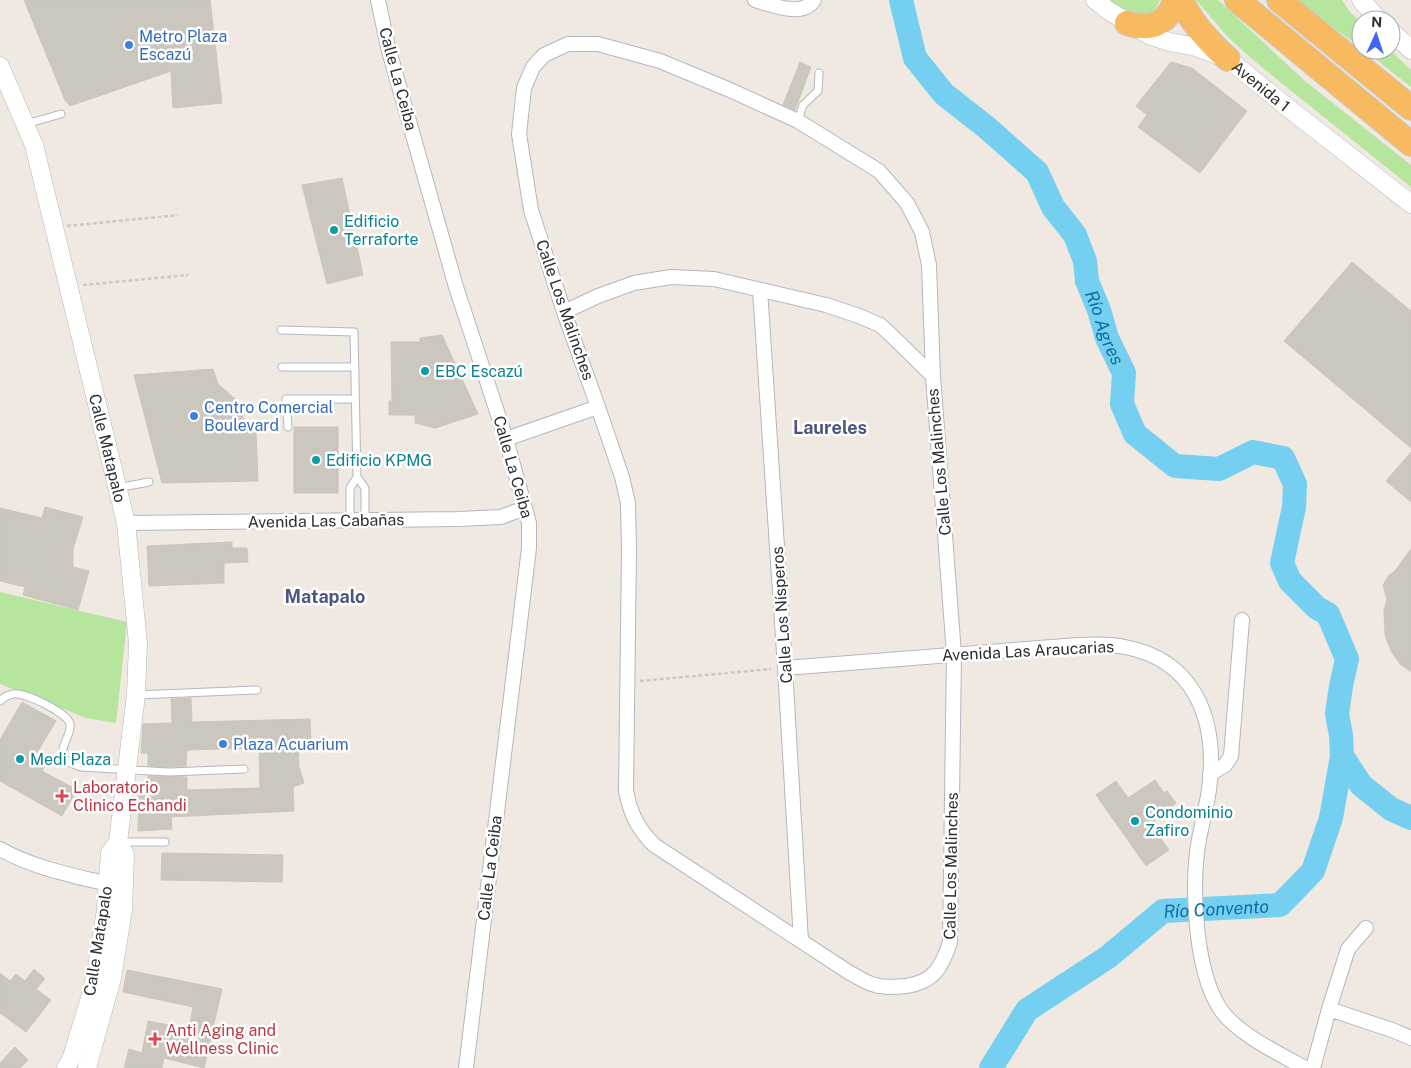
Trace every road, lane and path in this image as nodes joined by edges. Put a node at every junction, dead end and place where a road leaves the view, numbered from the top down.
1 (378, 0) edge
2 (755, 0) edge
3 (814, 0) edge
4 (1095, 0) edge
5 (1175, 0) edge
6 (1181, 0) edge
7 (1237, 0) edge
8 (1279, 0) edge
9 (1361, 0) edge
10 (1370, 10) edge
11 (1127, 23) junction
12 (1401, 40) edge
13 (1411, 50) edge
14 (1228, 59) junction
15 (0, 66) edge
16 (819, 73) dead end
17 (1411, 108) edge
18 (61, 114) dead end
19 (798, 121) junction
20 (26, 124) junction
21 (1411, 144) edge
22 (1411, 204) edge
23 (178, 215) dead end
24 (55, 227) junction
25 (188, 275) dead end
26 (69, 286) junction
27 (760, 290) junction
28 (564, 312) junction
29 (281, 330) dead end
30 (282, 367) dead end
31 (353, 367) junction
32 (932, 376) junction
33 (354, 400) junction
34 (598, 407) junction
35 (288, 427) dead end
36 (506, 439) junction
37 (357, 477) junction
38 (149, 482) dead end
39 (116, 488) junction
40 (526, 508) junction
41 (350, 520) junction
42 (364, 520) junction
43 (126, 523) junction
44 (1242, 620) dead end
45 (954, 654) junction
46 (785, 668) junction
47 (628, 682) junction
48 (257, 690) dead end
49 (136, 695) junction
50 (0, 701) edge
51 (244, 769) dead end
52 (127, 770) junction
53 (1210, 774) junction
54 (118, 842) junction
55 (165, 842) dead end
56 (0, 849) edge
57 (108, 884) junction
58 (1366, 928) dead end
59 (801, 941) junction
60 (1329, 1009) junction
61 (1411, 1038) edge
62 (66, 1068) edge
63 (87, 1068) edge
64 (466, 1068) edge
65 (1304, 1068) edge
66 (1313, 1068) edge

1 - 36 street, Calle La Ceiba
2 - 3 street
4 - 11 street, Avenida 1
5 - 11 highway
6 - 14 highway
7 - 21 highway
8 - 17 highway
9 - 10 street
11 - 14 street, Avenida 1
12 - 13 street
14 - 22 street, Avenida 1
15 - 20 street, Calle Matapalo
16 - 19 lane
18 - 20 lane
19 - 28 street, Calle Los Malinches
19 - 32 street, Calle Los Malinches
20 - 24 street, Calle Matapalo
23 - 24 path
24 - 26 street, Calle Matapalo
25 - 26 path
26 - 39 street, Calle Matapalo
27 - 28 street
27 - 32 street
27 - 46 street, Calle Los Nísperos
28 - 34 street, Calle Los Malinches
29 - 31 lane
30 - 31 lane
31 - 33 lane
32 - 45 street, Calle Los Malinches
33 - 35 lane
33 - 37 lane
34 - 36 street
34 - 47 street, Calle Los Malinches
36 - 40 street, Calle La Ceiba
37 - 41 lane
37 - 42 lane
38 - 39 lane
39 - 43 street, Calle Matapalo
40 - 42 street, Avenida Las Cabañas
40 - 64 street, Calle La Ceiba
41 - 42 street, Avenida Las Cabañas
41 - 43 street, Avenida Las Cabañas
43 - 49 street, Calle Matapalo
44 - 53 street
45 - 46 street, Avenida Las Araucarias
45 - 53 street, Avenida Las Araucarias
45 - 59 street, Calle Los Malinches
46 - 47 path
46 - 59 street, Calle Los Nísperos
47 - 59 street, Calle Los Malinches
48 - 49 lane
49 - 52 street, Calle Matapalo
50 - 52 lane
51 - 52 lane
52 - 54 street, Calle Matapalo
53 - 65 street, Avenida Las Araucarias
54 - 55 lane
54 - 57 street, Calle Matapalo
54 - 63 street, Calle Matapalo
56 - 57 street
57 - 62 street, Calle Matapalo
58 - 60 street
60 - 61 street
60 - 66 street

